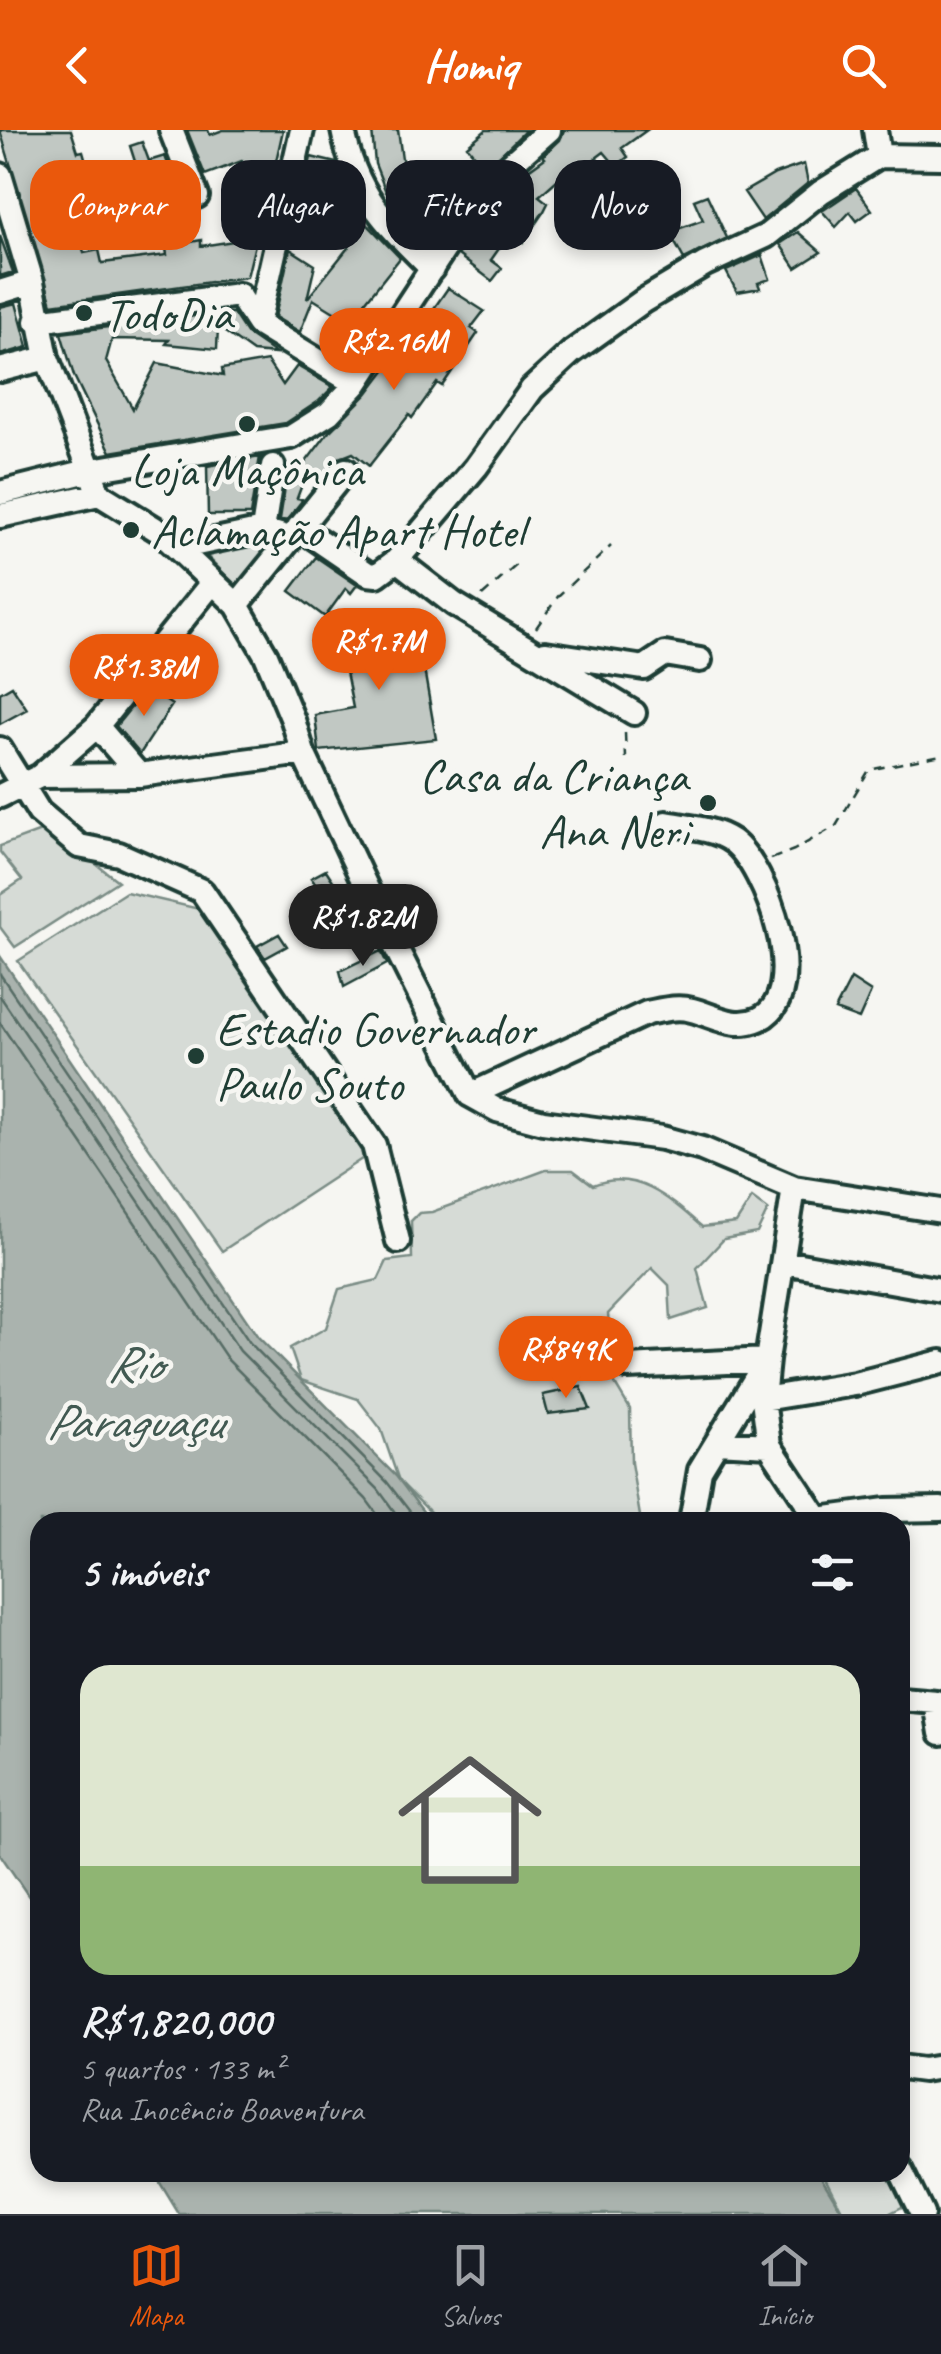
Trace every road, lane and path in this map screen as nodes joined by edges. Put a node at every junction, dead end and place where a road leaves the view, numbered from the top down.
1 (171, 130) edge
2 (302, 130) edge
3 (343, 130) edge
4 (550, 130) edge
5 (875, 130) edge
6 (879, 156) junction
7 (941, 157) edge
8 (182, 160) edge
9 (0, 174) edge
10 (432, 269) junction
11 (32, 282) junction
12 (265, 290) junction
13 (0, 292) edge
14 (239, 295) junction
15 (37, 322) junction
16 (258, 324) junction
17 (47, 358) junction
18 (0, 370) edge
19 (356, 384) junction
20 (273, 466) dead end
21 (92, 470) junction
22 (346, 470) dead end
23 (0, 493) edge
24 (99, 494) junction
25 (0, 516) edge
26 (263, 530) junction
27 (294, 532) junction
28 (611, 546) dead end
29 (178, 548) junction
30 (397, 560) junction
31 (521, 561) dead end
32 (212, 583) junction
33 (238, 605) junction
34 (468, 612) junction
35 (527, 648) junction
36 (700, 660) dead end
37 (634, 713) joint
38 (97, 726) junction
39 (0, 749) edge
40 (304, 753) junction
41 (941, 755) edge
42 (626, 758) dead end
43 (139, 775) junction
44 (31, 780) junction
45 (0, 796) edge
46 (666, 823) dead end
47 (751, 866) junction
48 (470, 1094) junction
49 (794, 1188) junction
50 (941, 1211) edge
51 (398, 1240) dead end
52 (783, 1262) junction
53 (941, 1290) edge
54 (767, 1360) junction
55 (941, 1362) edge
56 (628, 1367) dead end
57 (763, 1400) junction
58 (717, 1442) junction
59 (768, 1445) junction
60 (941, 1509) edge
61 (693, 1512) edge
62 (813, 1512) edge
63 (874, 1512) edge
64 (910, 1700) edge
65 (941, 1733) edge
66 (941, 2067) edge
67 (910, 2068) edge
68 (906, 2182) edge
69 (922, 2214) edge

1 - 8 street
2 - 12 street
3 - 10 street
4 - 10 street
5 - 6 street
6 - 7 street
6 - 30 street
9 - 11 street
10 - 19 street
11 - 13 street
11 - 15 street
12 - 14 street
12 - 16 street
14 - 15 street
14 - 16 street
15 - 17 street
16 - 19 street
17 - 18 street
17 - 21 street
19 - 21 street
20 - 26 street
21 - 23 street
21 - 24 street
22 - 27 street
24 - 25 street
24 - 29 street
26 - 27 street
26 - 29 street
27 - 30 street
27 - 33 street
28 - 35 path
29 - 32 street
30 - 34 street
31 - 34 path
32 - 33 street
32 - 38 street
33 - 40 street
34 - 35 street
35 - 36 street
35 - 37 street
37 - 42 path
38 - 43 street
38 - 44 street
39 - 44 street
40 - 43 street
40 - 48 street
41 - 47 path
43 - 44 street
44 - 45 street
44 - 51 street
46 - 47 street
47 - 48 street
48 - 49 street
49 - 50 street
49 - 52 street
52 - 53 street
52 - 54 street
54 - 56 street
54 - 57 street
54 - 58 street
55 - 57 street
57 - 59 street
58 - 59 street
58 - 61 street
59 - 62 street
60 - 63 street
64 - 65 street
66 - 67 street
68 - 69 street

